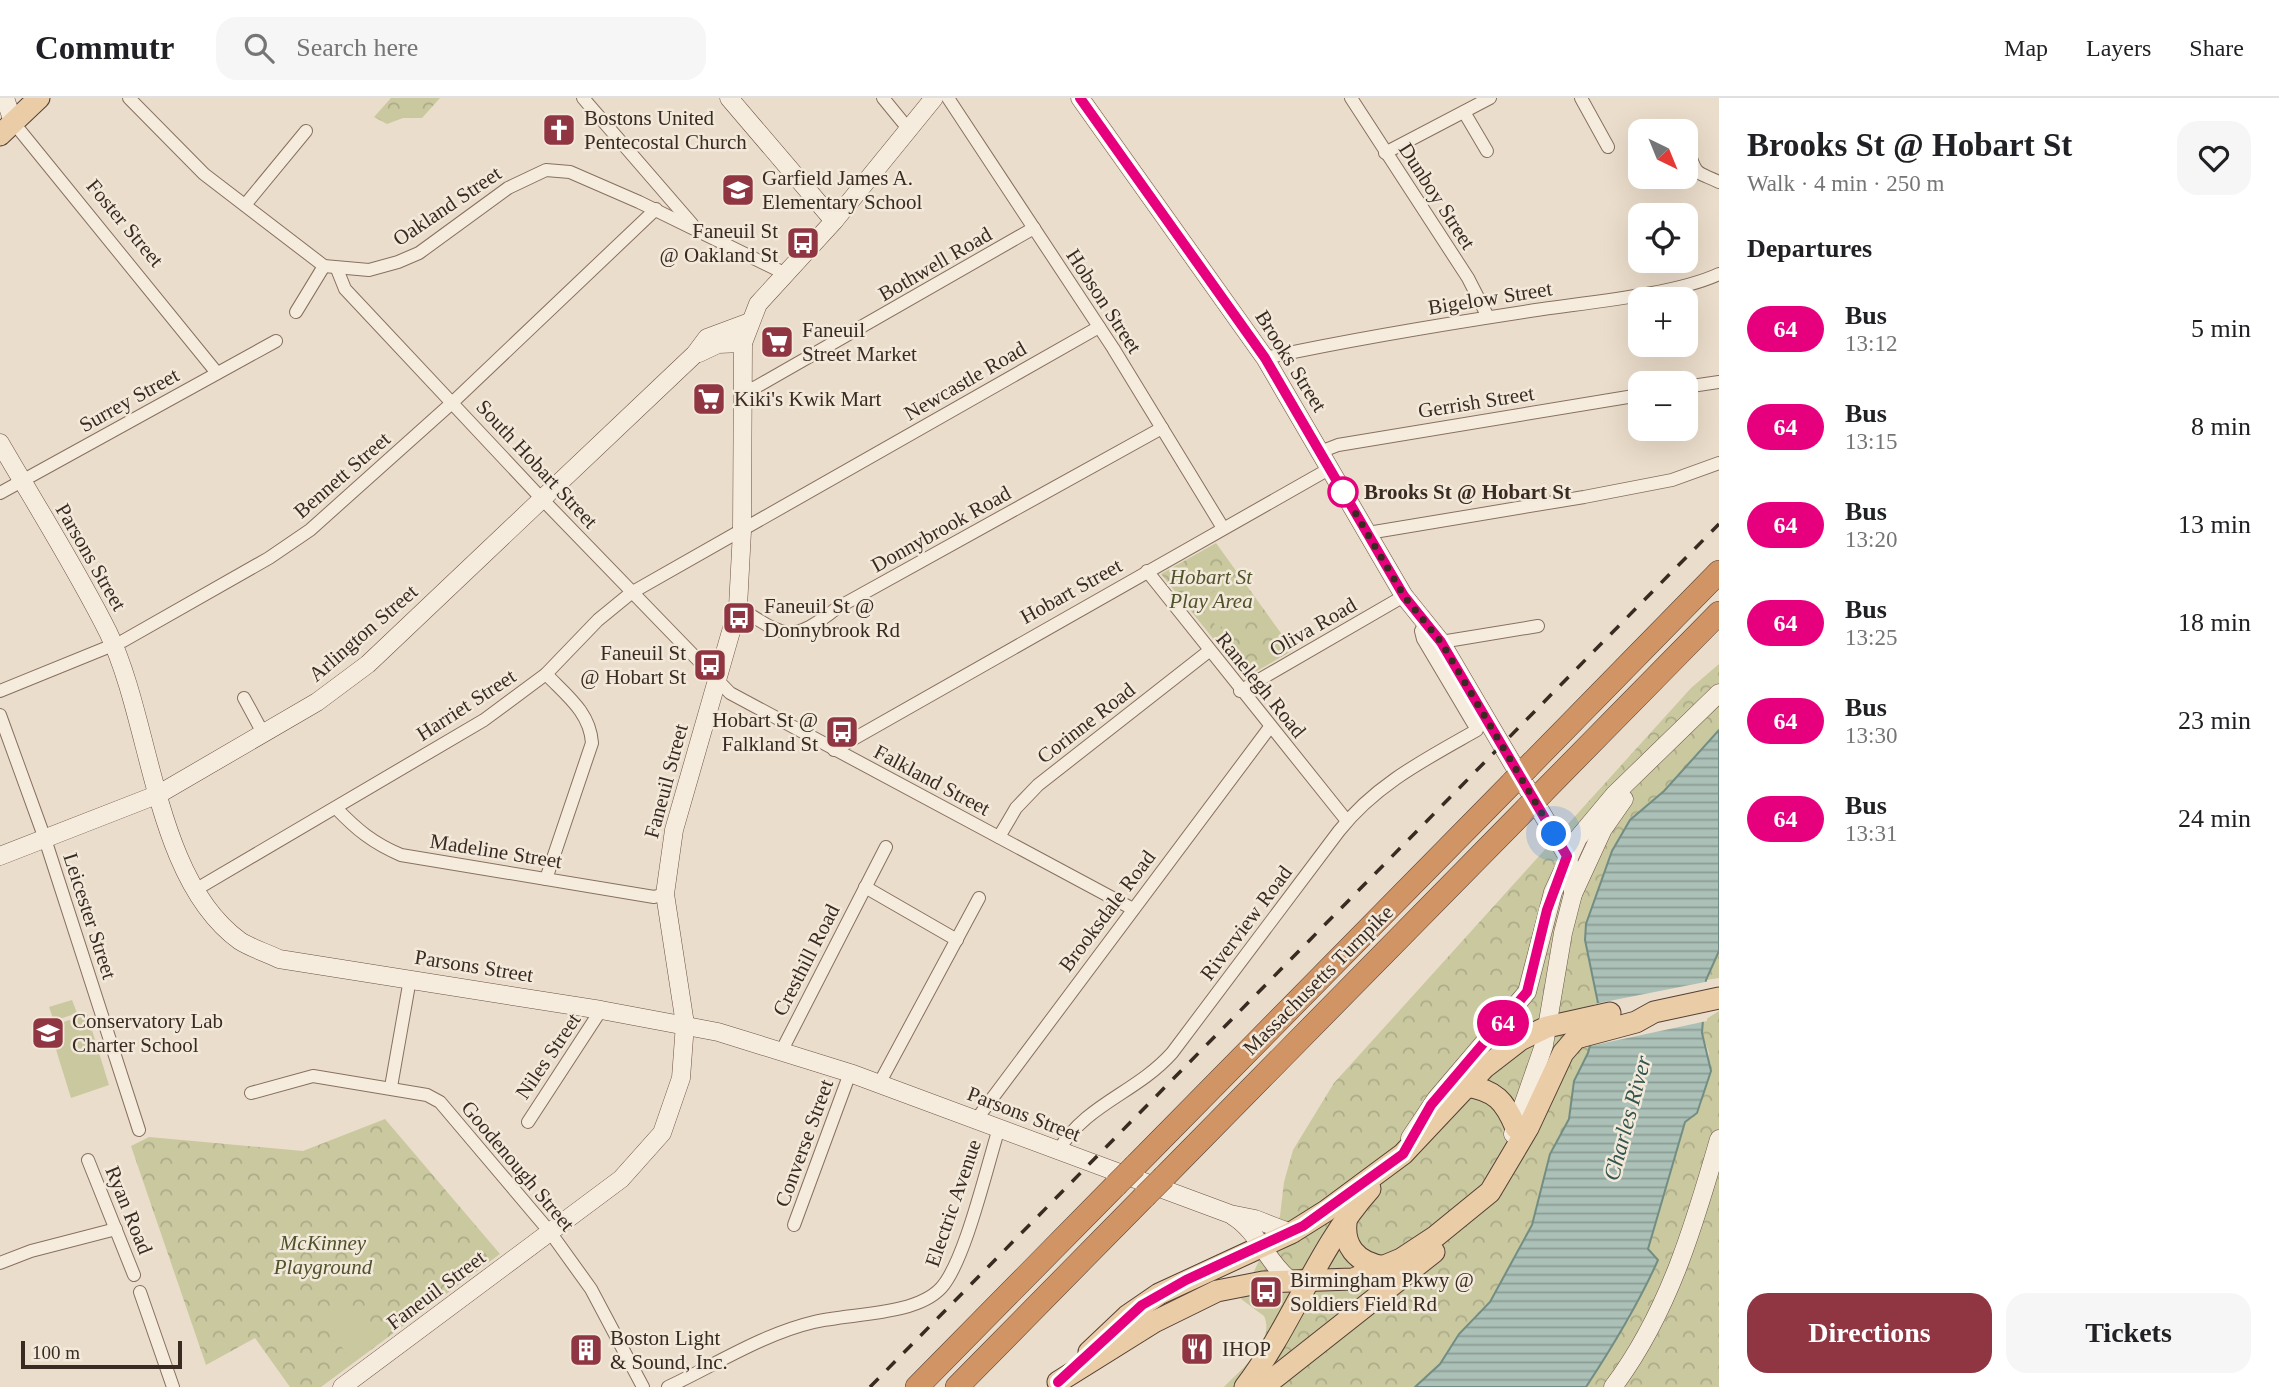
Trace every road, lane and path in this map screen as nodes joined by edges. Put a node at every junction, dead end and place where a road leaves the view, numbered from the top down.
1 (5, 98) edge
2 (39, 98) edge
3 (129, 98) edge
4 (583, 98) edge
5 (729, 98) edge
6 (883, 98) edge
7 (934, 98) edge
8 (948, 98) edge
9 (1080, 98) edge
10 (1351, 98) edge
11 (1490, 98) edge
12 (1581, 98) edge
13 (1464, 112) junction
14 (6, 128) edge
15 (306, 131) dead end
16 (910, 131) junction
17 (1608, 147) dead end
18 (1488, 151) dead end
19 (1385, 153) junction
20 (1698, 174) edge
21 (1719, 182) edge
22 (245, 205) junction
23 (656, 209) junction
24 (834, 221) junction
25 (1034, 228) junction
26 (697, 229) junction
27 (330, 267) junction
28 (784, 273) junction
29 (1719, 274) edge
30 (296, 312) dead end
31 (1488, 317) junction
32 (751, 321) junction
33 (1099, 327) junction
34 (276, 341) dead end
35 (743, 343) junction
36 (695, 354) junction
37 (1265, 358) junction
38 (217, 373) junction
39 (1719, 382) edge
40 (1698, 385) edge
41 (743, 390) junction
42 (1628, 397) edge
43 (453, 402) junction
44 (1162, 428) junction
45 (0, 443) edge
46 (1320, 452) junction
47 (1719, 463) edge
48 (1329, 469) junction
49 (23, 482) junction
50 (0, 493) edge
51 (542, 499) junction
52 (1223, 528) junction
53 (742, 531) junction
54 (1368, 533) junction
55 (1147, 571) junction
56 (1719, 572) edge
57 (631, 593) junction
58 (1404, 596) junction
59 (738, 607) junction
60 (1719, 612) edge
61 (1425, 622) junction
62 (1538, 626) dead end
63 (1441, 642) junction
64 (112, 645) junction
65 (1209, 651) junction
66 (546, 674) junction
67 (717, 681) junction
68 (0, 691) edge
69 (1240, 691) junction
70 (1719, 693) edge
71 (244, 698) dead end
72 (0, 715) edge
73 (1270, 727) junction
74 (1477, 730) joint
75 (263, 733) junction
76 (1663, 749) junction
77 (834, 750) junction
78 (159, 794) junction
79 (336, 808) junction
80 (1347, 821) junction
81 (999, 837) junction
82 (45, 839) junction
83 (886, 847) dead end
84 (0, 856) edge
85 (1567, 856) junction
86 (546, 879) junction
87 (865, 887) junction
88 (195, 890) junction
89 (665, 894) junction
90 (1573, 894) junction
91 (979, 898) dead end
92 (1133, 909) junction
93 (957, 940) junction
94 (410, 979) junction
95 (1719, 998) edge
96 (601, 1010) junction
97 (685, 1024) junction
98 (1586, 1026) junction
99 (1547, 1027) junction
100 (782, 1051) junction
101 (850, 1073) junction
102 (879, 1084) junction
103 (1466, 1086) junction
104 (391, 1087) junction
105 (251, 1093) dead end
106 (976, 1120) junction
107 (528, 1122) dead end
108 (999, 1128) junction
109 (1516, 1128) junction
110 (139, 1130) dead end
111 (1719, 1139) edge
112 (1058, 1151) junction
113 (1403, 1154) junction
114 (88, 1160) dead end
115 (1486, 1197) junction
116 (1230, 1214) junction
117 (1347, 1216) junction
118 (794, 1225) dead end
119 (116, 1230) junction
120 (550, 1233) junction
121 (1291, 1233) junction
122 (1260, 1247) junction
123 (0, 1263) edge
124 (1385, 1267) junction
125 (134, 1275) dead end
126 (1300, 1281) junction
127 (140, 1292) dead end
128 (1055, 1385) edge
129 (173, 1387) edge
130 (342, 1387) edge
131 (643, 1387) edge
132 (668, 1387) edge
133 (917, 1387) edge
134 (957, 1387) edge
135 (1245, 1387) edge
136 (1263, 1387) edge
137 (1613, 1387) edge

1 - 14 street, Foster Street
2 - 14 main road
3 - 22 street
4 - 26 street
5 - 24 street
6 - 16 street
7 - 16 street, Faneuil Street
8 - 25 street, Hobson Street
9 - 37 street, Brooks Street
10 - 19 street, Dunboy Street
11 - 13 street
12 - 17 street
13 - 18 street
13 - 19 street
14 - 38 street, Foster Street
15 - 22 street
16 - 24 street, Faneuil Street
19 - 31 street, Dunboy Street
20 - 21 street
22 - 27 street
23 - 26 street, Oakland Street
23 - 27 street, Oakland Street
23 - 43 street, Bennett Street
24 - 28 street, Faneuil Street
25 - 33 street, Hobson Street
25 - 41 street, Bothwell Road
26 - 28 street, Oakland Street
27 - 30 street
27 - 43 street, South Hobart Street
28 - 32 street, Faneuil Street
29 - 31 street, Bigelow Street
31 - 37 street, Bigelow Street
32 - 35 street, Faneuil Street
32 - 36 street, Arlington Street
33 - 44 street, Hobson Street
33 - 53 street, Newcastle Road
34 - 38 street, Surrey Street
35 - 36 street, Arlington Street
35 - 41 street, Faneuil Street
36 - 51 street, Arlington Street
37 - 46 street, Brooks Street
38 - 49 street, Surrey Street
39 - 40 street
41 - 53 street, Faneuil Street
42 - 46 street, Gerrish Street
43 - 51 street, South Hobart Street
43 - 64 street, Bennett Street
44 - 52 street, Hobson Street
44 - 59 street, Donnybrook Road
45 - 49 street, Parsons Street
46 - 48 street, Brooks Street
47 - 54 street
48 - 52 street, Hobart Street
48 - 54 street, Brooks Street
49 - 50 street, Surrey Street
49 - 64 street, Parsons Street
51 - 57 street, South Hobart Street
51 - 75 street, Arlington Street
52 - 55 street, Hobart Street
53 - 57 street, Harriet Street
53 - 59 street, Faneuil Street
54 - 58 street, Brooks Street
55 - 65 street, Ranelegh Road
55 - 77 street, Hobart Street
56 - 133 highway, Massachusetts Turnpike, bridge
57 - 66 street, Harriet Street
57 - 67 street, South Hobart Street
58 - 61 street, Brooks Street
58 - 69 street, Oliva Road
59 - 67 street, Faneuil Street
60 - 134 highway, Massachusetts Turnpike, bridge
61 - 63 street, Brooks Street
61 - 74 street, Brooks Street
62 - 63 street
63 - 85 street, Brooks Street
64 - 68 street, Bennett Street
64 - 78 street, Parsons Street
65 - 69 street, Ranelegh Road
65 - 81 street, Corinne Road
66 - 79 street, Harriet Street
66 - 86 street
67 - 77 street, Falkland Street
67 - 89 street, Faneuil Street
69 - 73 street, Ranelegh Road
70 - 76 street
71 - 75 street
72 - 82 street, Leicester Street
73 - 80 street, Ranelegh Road
73 - 92 street, Brooksdale Road
74 - 80 street, Riverview Road
75 - 78 street, Arlington Street
76 - 85 street
76 - 90 street
77 - 81 street, Falkland Street
78 - 82 street, Arlington Street
78 - 88 street, Parsons Street
79 - 86 street, Madeline Street
79 - 88 street, Harriet Street
80 - 112 street, Riverview Road
81 - 92 street, Falkland Street
82 - 84 street, Arlington Street
82 - 110 street, Leicester Street
83 - 87 street, Cresthill Road
85 - 90 street, Brooks Street
85 - 113 street
86 - 89 street, Madeline Street
87 - 93 street
87 - 100 street, Cresthill Road
88 - 94 street, Parsons Street
89 - 97 street, Faneuil Street
90 - 99 street
91 - 93 street
92 - 106 street, Brooksdale Road
93 - 102 street
94 - 96 street, Parsons Street
94 - 104 street
95 - 98 main road
96 - 97 street, Parsons Street
96 - 107 street, Niles Street
97 - 100 street, Parsons Street
97 - 120 street, Faneuil Street
98 - 99 main road
98 - 115 main road
99 - 103 main road
99 - 109 street
100 - 101 street, Parsons Street
101 - 102 street, Parsons Street
101 - 118 street, Converse Street
102 - 106 street, Parsons Street
103 - 109 main road
103 - 113 main road
104 - 105 street, Goodenough Street
104 - 120 street, Goodenough Street
106 - 108 street, Parsons Street
108 - 112 street, Parsons Street
108 - 132 street, Electric Avenue
109 - 115 street
111 - 137 street
112 - 116 street, Parsons Street
113 - 117 main road
113 - 121 main road
114 - 119 street, Ryan Road
115 - 124 main road
115 - 136 main road
116 - 121 street, Parsons Street
116 - 122 street, Parsons Street
117 - 124 main road
117 - 126 main road
119 - 123 street
119 - 125 street, Ryan Road
120 - 130 street, Faneuil Street
120 - 131 street, Goodenough Street
121 - 122 main road
122 - 126 street, Parsons Street
122 - 128 main road
124 - 126 main road
126 - 128 main road
126 - 135 main road
127 - 129 street

